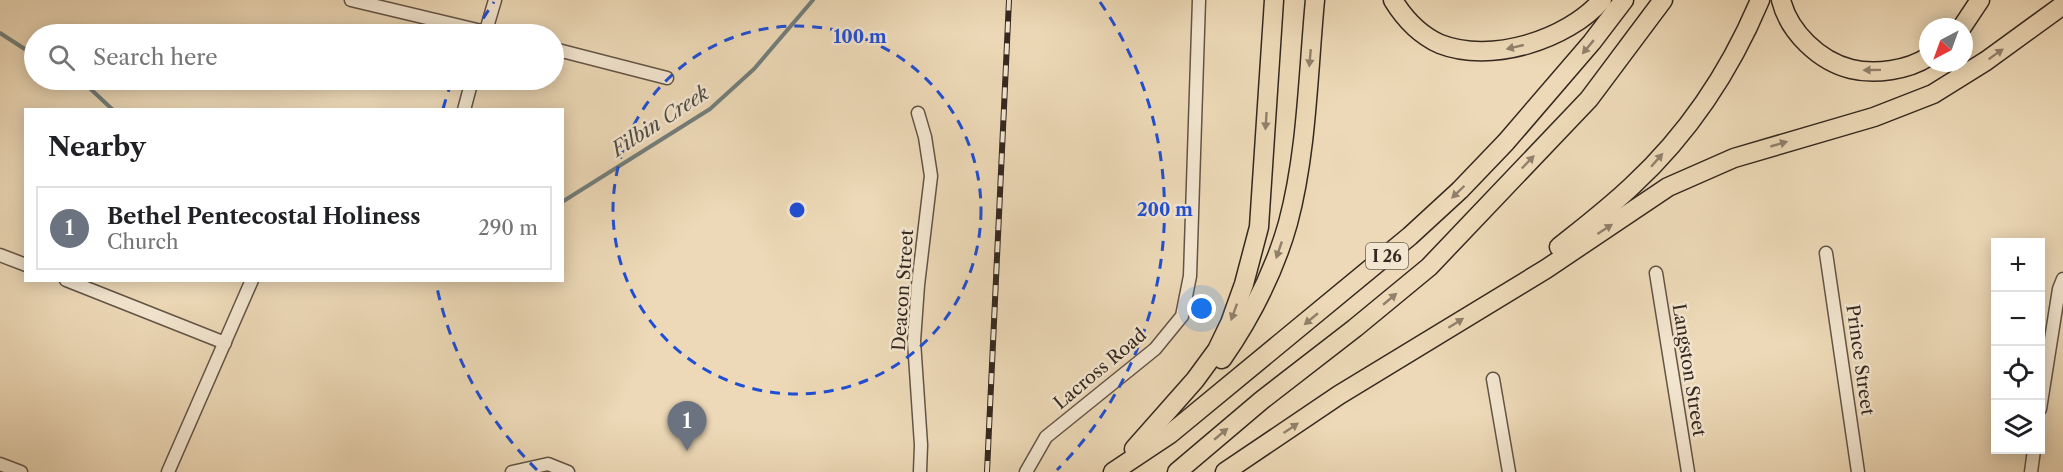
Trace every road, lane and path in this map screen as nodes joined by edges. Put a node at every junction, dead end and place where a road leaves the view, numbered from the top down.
1 (351, 0) edge
2 (495, 0) edge
3 (1199, 0) edge
4 (1274, 0) edge
5 (1315, 0) edge
6 (1393, 0) edge
7 (1602, 0) edge
8 (1623, 0) edge
9 (1663, 0) edge
10 (1761, 0) edge
11 (1781, 0) edge
12 (1980, 1) edge
13 (2063, 5) edge
14 (1968, 18) edge
15 (448, 24) edge
16 (490, 24) edge
17 (564, 52) edge
18 (1919, 61) edge
19 (667, 78) dead end
20 (469, 90) edge
21 (465, 108) edge
22 (918, 113) dead end
23 (1826, 253) dead end
24 (0, 255) edge
25 (24, 264) edge
26 (1656, 273) dead end
27 (2063, 279) edge
28 (71, 282) edge
29 (251, 282) edge
30 (1485, 306) junction
31 (225, 343) junction
32 (1493, 380) dead end
33 (2042, 400) edge
34 (1151, 430) junction
35 (2033, 454) edge
36 (0, 464) edge
37 (1114, 471) edge
38 (21, 472) edge
39 (168, 472) edge
40 (512, 472) edge
41 (568, 472) edge
42 (920, 472) edge
43 (1026, 472) edge
44 (1177, 472) edge
45 (1225, 472) edge
46 (1509, 472) edge
47 (1688, 472) edge
48 (1858, 472) edge
49 (2031, 472) edge

1 - 15 street
2 - 16 street
3 - 43 street, Lacross Road
4 -> 34 highway
5 -> 34 highway
7 -> 6 highway
8 -> 37 highway, I 26
44 -> 9 highway, I 26
30 -> 10 highway
18 -> 11 highway
12 - 14 highway
30 -> 13 highway
17 - 19 street
20 - 21 street
22 - 42 street, Deacon Street
23 - 48 street, Prince Street
24 - 25 street
26 - 47 street, Langston Street
27 - 33 street
28 - 31 street
29 - 31 street
45 -> 30 highway
31 - 39 street
32 - 46 street
34 - 37 highway
35 - 49 street
36 - 38 street
40 - 41 street

